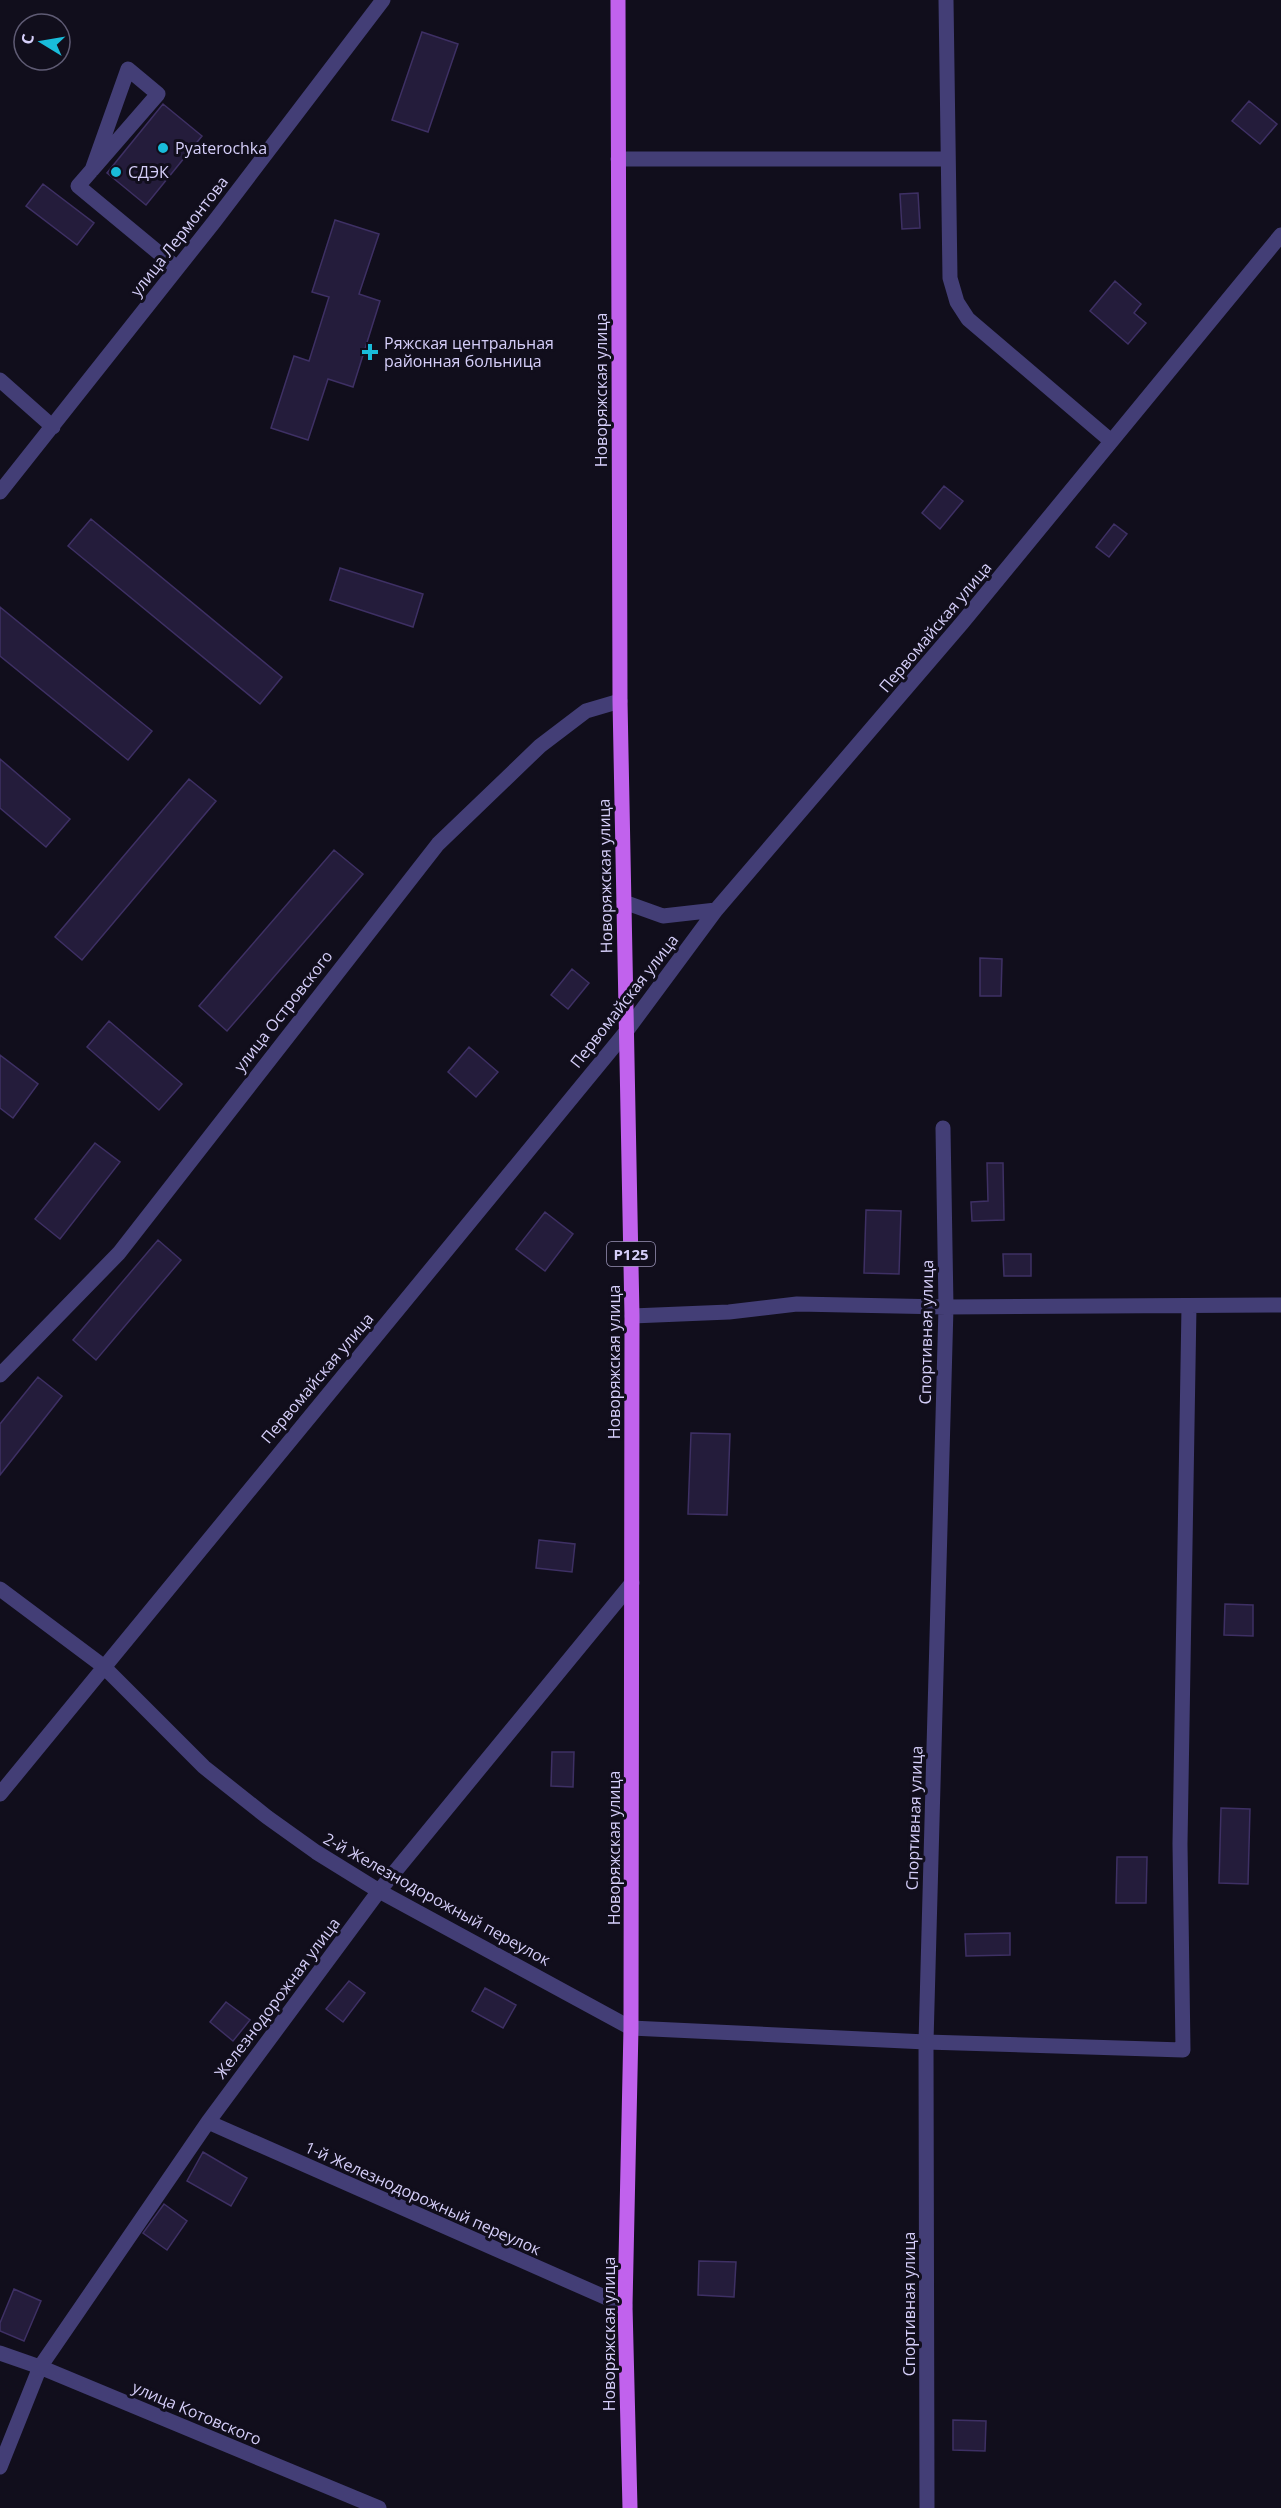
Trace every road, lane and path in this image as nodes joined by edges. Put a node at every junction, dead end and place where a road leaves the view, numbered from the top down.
1 (383, 0) edge
2 (618, 0) edge
3 (946, 0) edge
4 (618, 159) junction
5 (948, 159) junction
6 (92, 170) junction
7 (1281, 235) edge
8 (177, 268) junction
9 (0, 380) edge
10 (53, 427) junction
11 (1111, 441) junction
12 (0, 492) edge
13 (620, 701) junction
14 (624, 902) junction
15 (716, 910) junction
16 (625, 1033) junction
17 (943, 1128) dead end
18 (1281, 1305) edge
19 (1189, 1306) junction
20 (946, 1307) junction
21 (632, 1316) junction
22 (0, 1375) edge
23 (632, 1583) junction
24 (0, 1589) edge
25 (103, 1666) junction
26 (0, 1794) edge
27 (379, 1891) junction
28 (631, 2028) junction
29 (926, 2042) junction
30 (208, 2122) junction
31 (625, 2306) junction
32 (0, 2353) edge
33 (40, 2367) junction
34 (0, 2467) edge
35 (378, 2508) edge
36 (630, 2508) edge
37 (927, 2508) edge

1 - 8 street, улица Лермонтова
2 - 4 main road, Новоряжская улица / Р125
3 - 5 street
4 - 5 street
4 - 13 main road, Новоряжская улица / Р125
5 - 11 street
6 - 6 street
6 - 8 street
7 - 11 street, Первомайская улица
8 - 10 street, улица Лермонтова
9 - 10 street
10 - 12 street, улица Лермонтова
11 - 15 street, Первомайская улица
13 - 14 main road, Новоряжская улица / Р125
13 - 22 street, улица Островского
14 - 15 street
14 - 16 main road, Новоряжская улица / Р125
15 - 16 street, Первомайская улица
16 - 21 main road, Новоряжская улица / Р125
16 - 25 street, Первомайская улица
17 - 20 street, Спортивная улица
18 - 19 street
19 - 20 street
19 - 29 street
20 - 21 street
20 - 29 street, Спортивная улица
21 - 23 main road, Новоряжская улица / Р125
23 - 27 street, Железнодорожная улица
23 - 28 main road, Новоряжская улица / Р125
24 - 25 street, 2-й Железнодорожный переулок
25 - 26 street, Первомайская улица
25 - 27 street, 2-й Железнодорожный переулок
27 - 28 street, 2-й Железнодорожный переулок
27 - 30 street, Железнодорожная улица
28 - 29 street
28 - 31 main road, Новоряжская улица / Р125
29 - 37 street, Спортивная улица
30 - 31 street, 1-й Железнодорожный переулок
30 - 33 street, Железнодорожная улица
31 - 36 main road, Новоряжская улица / Р125
32 - 33 street, улица Котовского
33 - 34 street, Железнодорожная улица
33 - 35 street, улица Котовского

